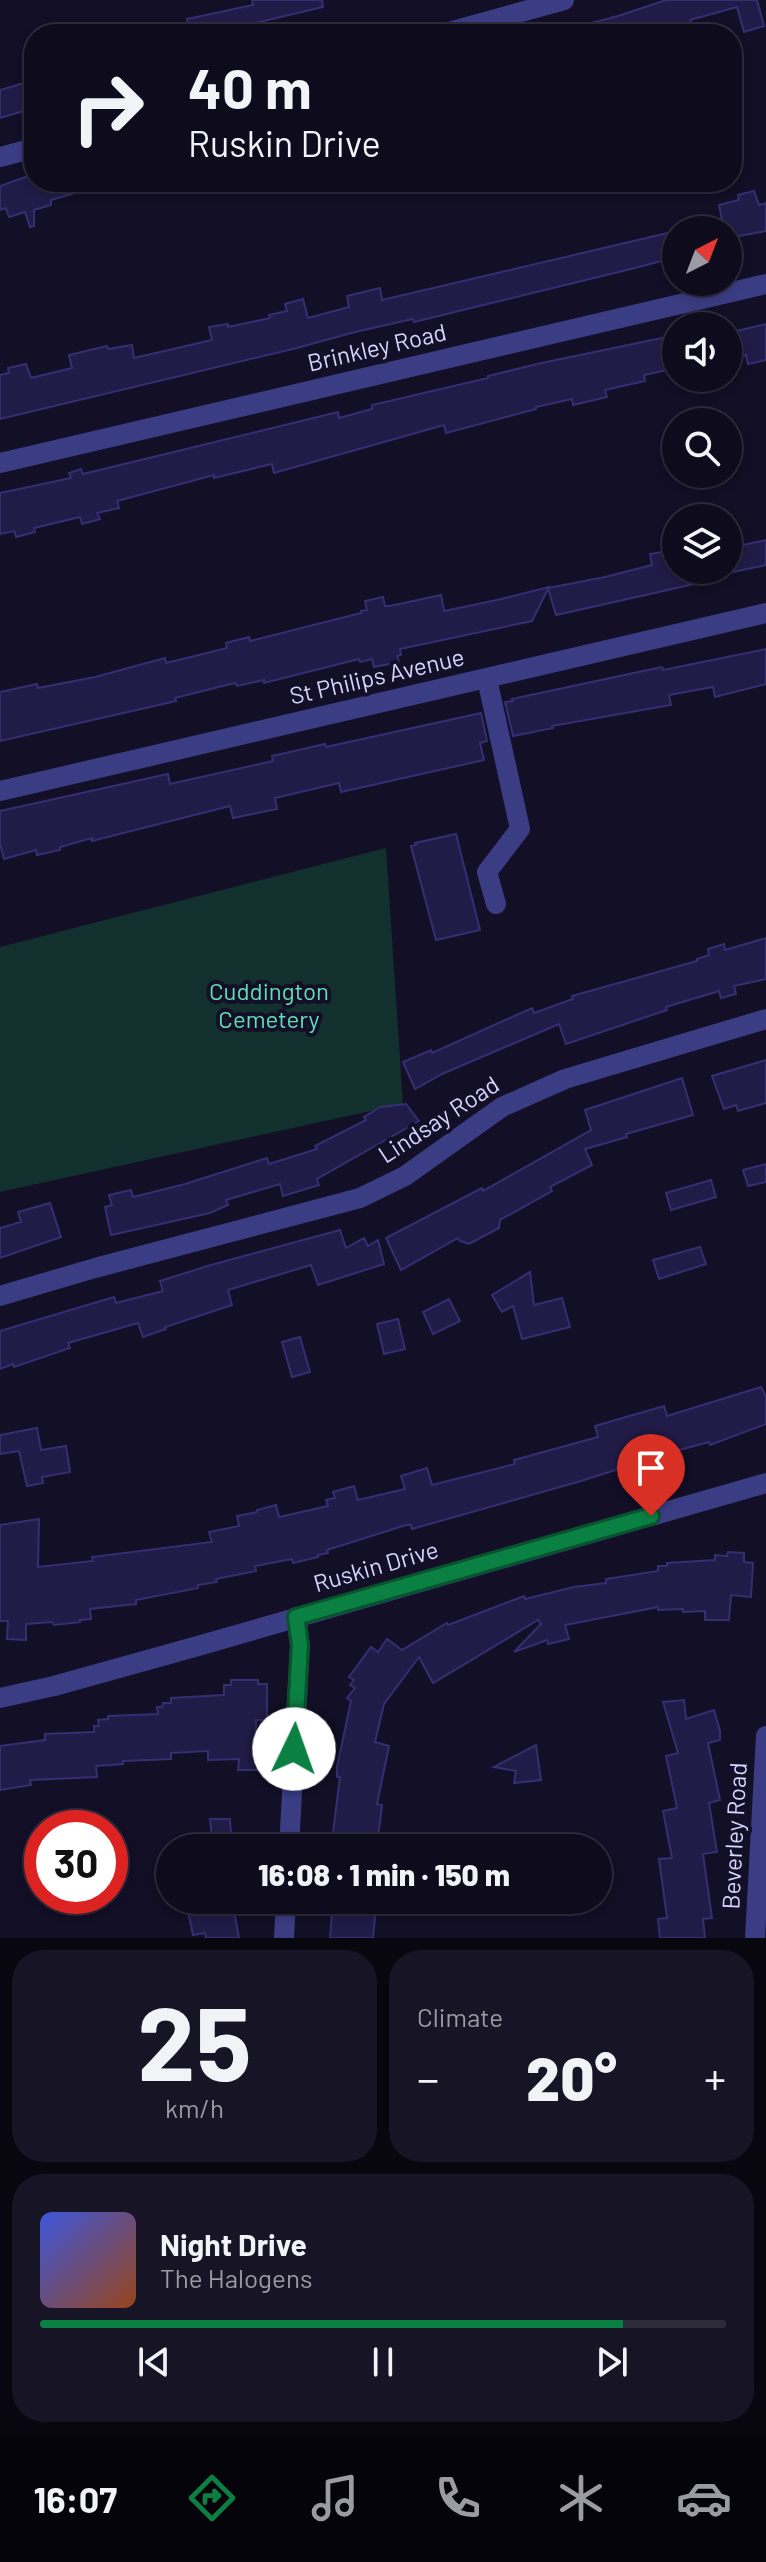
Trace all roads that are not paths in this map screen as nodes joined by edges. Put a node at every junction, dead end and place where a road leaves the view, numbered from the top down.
1 (564, 0) edge
2 (478, 24) edge
3 (24, 151) edge
4 (0, 157) edge
5 (766, 284) edge
6 (0, 463) edge
7 (766, 613) edge
8 (487, 679) junction
9 (0, 791) edge
10 (496, 904) dead end
11 (766, 1019) edge
12 (0, 1296) edge
13 (766, 1483) edge
14 (296, 1617) junction
15 (0, 1698) edge
16 (766, 1736) edge
17 (290, 1834) edge
18 (285, 1914) edge
19 (284, 1938) edge
20 (755, 1938) edge

1 - 2 street
3 - 4 street
5 - 6 street, Brinkley Road
7 - 8 street, St Philips Avenue
8 - 9 street, St Philips Avenue
8 - 10 street
11 - 12 street, Lindsay Road
13 - 14 street, Ruskin Drive
14 - 15 street, Ruskin Drive
14 - 17 street
16 - 20 street, Beverley Road
18 - 19 street

